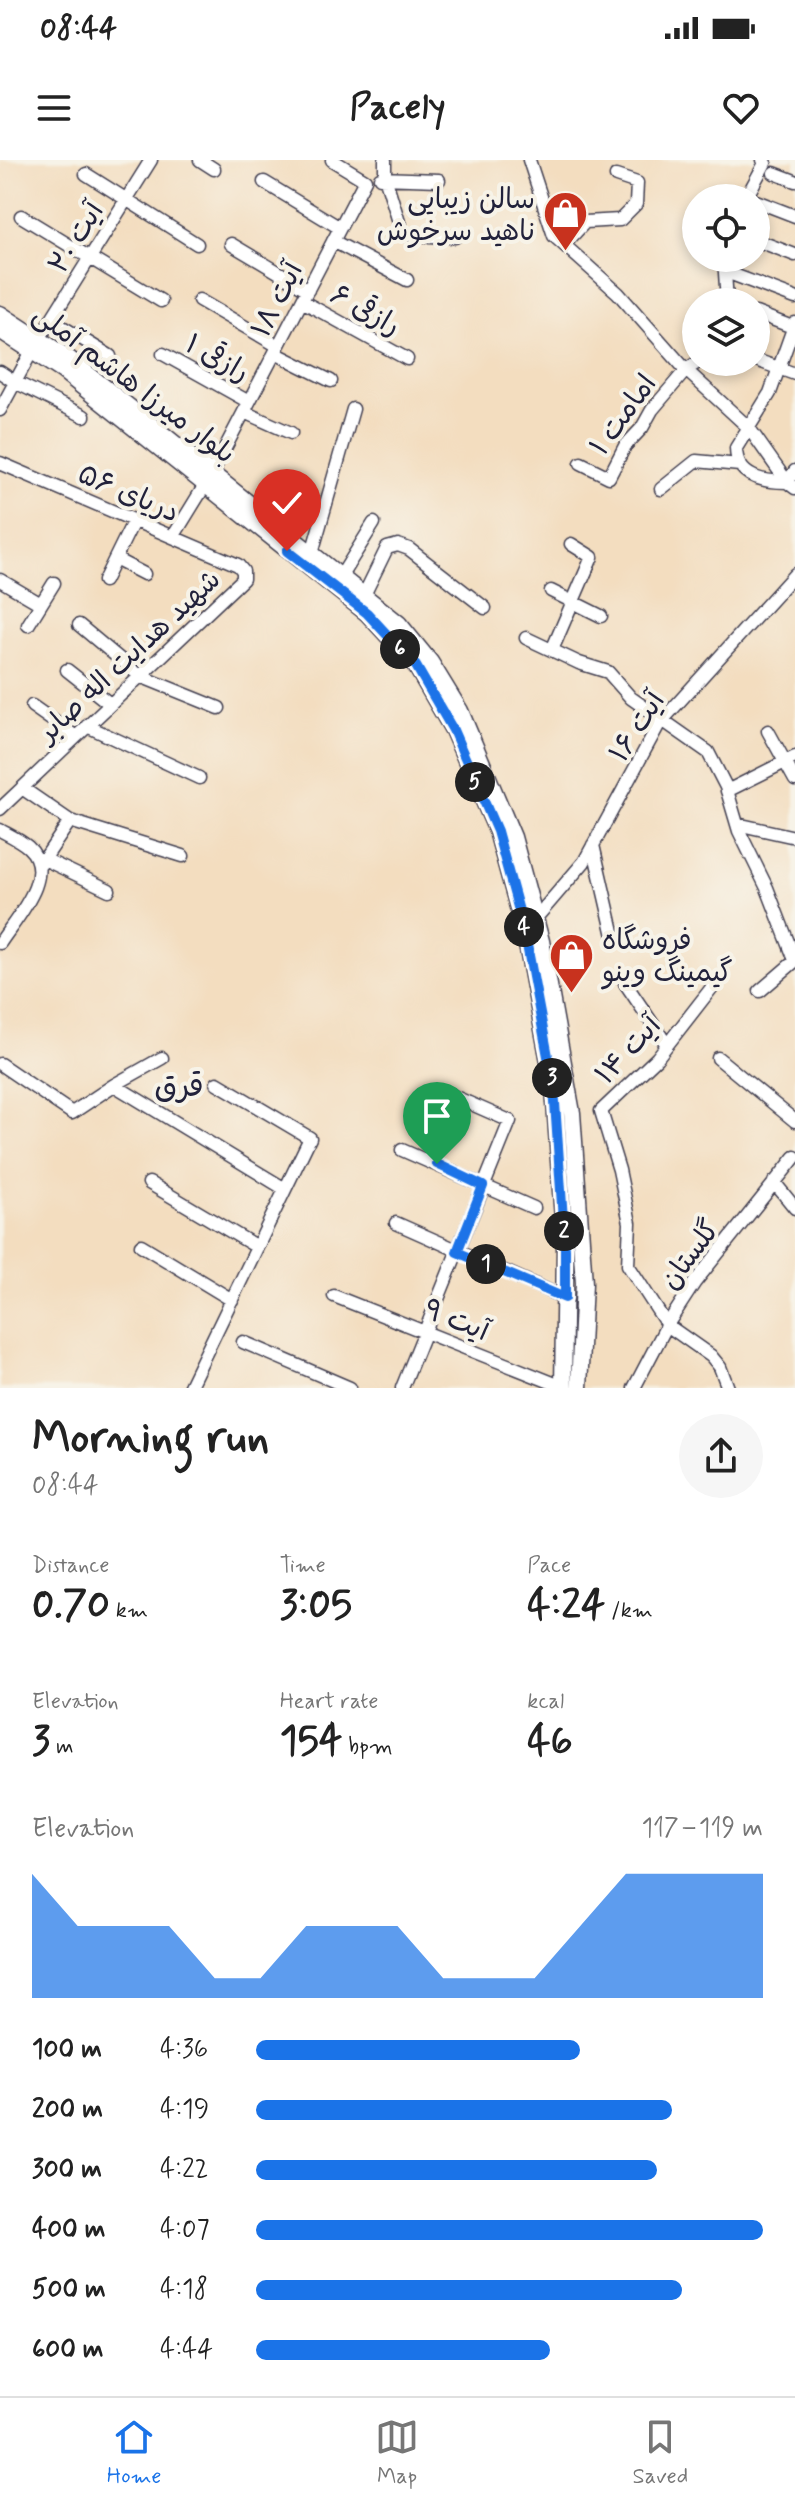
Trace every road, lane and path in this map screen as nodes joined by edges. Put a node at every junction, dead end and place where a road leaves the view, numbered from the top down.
1 (151, 160) edge
2 (200, 160) edge
3 (332, 160) edge
4 (385, 160) edge
5 (529, 160) edge
6 (763, 160) edge
7 (214, 169) dead end
8 (774, 173) dead end
9 (86, 174) dead end
10 (616, 176) dead end
11 (385, 177) junction
12 (365, 180) junction
13 (439, 180) dead end
14 (795, 181) edge
15 (264, 182) dead end
16 (755, 184) edge
17 (126, 200) junction
18 (770, 206) edge
19 (21, 216) dead end
20 (795, 216) edge
21 (340, 228) junction
22 (455, 237) dead end
23 (333, 241) junction
24 (559, 241) junction
25 (197, 244) dead end
26 (231, 244) dead end
27 (770, 245) edge
28 (795, 255) edge
29 (89, 259) junction
30 (734, 275) dead end
31 (407, 280) dead end
32 (305, 295) junction
33 (795, 298) edge
34 (199, 300) dead end
35 (161, 301) dead end
36 (0, 314) edge
37 (770, 318) edge
38 (51, 320) junction
39 (795, 326) edge
40 (0, 330) edge
41 (35, 345) junction
42 (277, 349) junction
43 (163, 354) dead end
44 (110, 356) dead end
45 (407, 359) dead end
46 (682, 365) edge
47 (770, 365) edge
48 (779, 368) junction
49 (0, 372) edge
50 (795, 374) edge
51 (682, 375) edge
52 (693, 376) edge
53 (331, 381) dead end
54 (15, 382) junction
55 (247, 407) junction
56 (353, 409) dead end
57 (0, 410) edge
58 (84, 416) dead end
59 (749, 428) junction
60 (291, 433) dead end
61 (0, 463) edge
62 (581, 463) dead end
63 (740, 465) junction
64 (208, 479) junction
65 (792, 480) edge
66 (661, 489) dead end
67 (134, 520) junction
68 (374, 523) dead end
69 (173, 537) junction
70 (571, 544) dead end
71 (293, 546) junction
72 (312, 553) junction
73 (115, 559) junction
74 (238, 565) joint
75 (144, 574) dead end
76 (795, 574) edge
77 (341, 576) junction
78 (0, 580) edge
79 (104, 581) dead end
80 (54, 583) dead end
81 (551, 591) dead end
82 (364, 595) junction
83 (573, 602) junction
84 (41, 604) junction
85 (485, 608) dead end
86 (601, 616) dead end
87 (28, 625) dead end
88 (79, 625) dead end
89 (526, 638) dead end
90 (552, 650) junction
91 (67, 670) dead end
92 (140, 676) junction
93 (110, 704) junction
94 (32, 706) dead end
95 (219, 708) dead end
96 (663, 720) junction
97 (87, 726) junction
98 (768, 731) dead end
99 (76, 737) junction
100 (790, 760) edge
101 (199, 778) dead end
102 (795, 780) edge
103 (22, 788) junction
104 (727, 791) junction
105 (0, 809) edge
106 (70, 821) junction
107 (737, 824) junction
108 (0, 830) edge
109 (795, 837) edge
110 (593, 845) junction
111 (183, 856) dead end
112 (42, 862) junction
113 (109, 890) dead end
114 (535, 919) junction
115 (615, 940) dead end
116 (0, 943) edge
117 (795, 960) edge
118 (717, 981) dead end
119 (625, 983) dead end
120 (760, 991) dead end
121 (546, 1006) junction
122 (667, 1045) junction
123 (162, 1058) dead end
124 (718, 1058) dead end
125 (0, 1064) edge
126 (217, 1083) dead end
127 (114, 1085) junction
128 (444, 1092) dead end
129 (795, 1121) edge
130 (402, 1150) dead end
131 (795, 1157) edge
132 (774, 1182) junction
133 (149, 1183) dead end
134 (483, 1186) junction
135 (285, 1189) junction
136 (534, 1208) dead end
137 (795, 1208) edge
138 (396, 1223) dead end
139 (141, 1245) dead end
140 (257, 1247) junction
141 (457, 1252) junction
142 (334, 1296) dead end
143 (565, 1298) junction
144 (232, 1300) junction
145 (667, 1325) junction
146 (424, 1332) junction
147 (243, 1342) dead end
148 (189, 1388) edge
149 (350, 1388) edge
150 (402, 1388) edge
151 (563, 1388) edge
152 (579, 1388) edge
153 (634, 1388) edge
154 (728, 1388) edge

1 - 17 street, آیت ۲۰
2 - 7 street
3 - 12 street
4 - 11 street
5 - 24 street
6 - 16 street
8 - 14 street
9 - 17 street
10 - 24 street
11 - 12 street
11 - 13 street
11 - 22 street
12 - 21 street, آیت ۱۸
15 - 21 street
17 - 25 street
17 - 29 street, آیت ۲۰
18 - 20 street
19 - 29 street
21 - 23 street, آیت ۱۸
23 - 31 street
23 - 32 street, آیت ۱۸
24 - 46 street
26 - 32 street, رازقی ۶
27 - 28 street
29 - 35 street
29 - 38 street, آیت ۲۰
30 - 33 street
32 - 42 street, آیت ۱۸
32 - 45 street, رازقی ۶
34 - 42 street
36 - 41 main road, بلوار میرزا هاشم آملی
37 - 39 street
38 - 41 street, آیت ۲۰
38 - 44 street
39 - 48 street
40 - 41 main road, بلوار میرزا هاشم آملی
41 - 54 street, آیت ۲۰
41 - 64 main road, بلوار میرزا هاشم آملی
42 - 53 street
42 - 55 street, آیت ۱۸
43 - 55 street, رازقی ۱
47 - 48 street
48 - 50 street
48 - 59 street
49 - 54 street
51 - 62 street, امامت ۱
52 - 59 street
54 - 57 street, آیت ۲۰
54 - 58 street
55 - 60 street, رازقی ۱
55 - 64 street, آیت ۱۸
56 - 72 street
59 - 63 street
59 - 65 street
61 - 67 street, دریای ۵۶
63 - 65 street
63 - 66 street
64 - 69 street, آیت ۱۸
64 - 71 main road, بلوار میرزا هاشم آملی
67 - 69 street, دریای ۵۶
67 - 73 street
68 - 77 street
69 - 74 street, دریای ۵۶
70 - 83 street
71 - 72 main road, بلوار میرزا هاشم آملی
71 - 121 main road, بلوار میرزا هاشم آملی
72 - 77 main road, بلوار میرزا هاشم آملی
73 - 75 street
73 - 79 street
74 - 92 street, شهید هدایت اله صابر
76 - 96 street, آیت ۱۶
77 - 82 main road, بلوار میرزا هاشم آملی
78 - 84 street
80 - 84 street
81 - 83 street
82 - 85 street
82 - 114 main road, بلوار میرزا هاشم آملی
83 - 86 street
83 - 90 street
84 - 87 street
88 - 92 street
89 - 90 street
90 - 96 street
91 - 93 street
92 - 93 street, شهید هدایت اله صابر
92 - 95 street
93 - 97 street, شهید هدایت اله صابر
94 - 99 street
96 - 104 street
96 - 110 street, آیت ۱۶
97 - 99 street, شهید هدایت اله صابر
97 - 101 street
98 - 100 street
99 - 103 street, شهید هدایت اله صابر
100 - 102 street
100 - 104 street
103 - 105 street, شهید هدایت اله صابر
103 - 106 street
104 - 107 street
106 - 111 street
106 - 112 street
107 - 109 street
107 - 117 street
108 - 112 street
110 - 114 street, آیت ۱۶
110 - 115 street
112 - 113 street
112 - 116 street
114 - 121 main road, بلوار میرزا هاشم آملی
117 - 120 street
118 - 122 street, آيت ۱۴
119 - 122 street
121 - 143 main road, بلوار میرزا هاشم آملی
121 - 152 main road, بلوار میرزا هاشم آملی
122 - 145 street, آيت ۱۴
123 - 127 street
124 - 129 street
125 - 127 street
126 - 135 street
127 - 135 street
128 - 134 street
130 - 134 street
131 - 132 street, گلستان
132 - 137 street
132 - 145 street, گلستان
133 - 140 street
134 - 136 street
134 - 141 street
135 - 140 street
138 - 141 street
139 - 144 street
140 - 144 street
141 - 143 street
141 - 146 street
142 - 146 street, آیت ۹
143 - 151 main road, بلوار میرزا هاشم آملی
144 - 148 street
145 - 153 street, گلستان
145 - 154 street
146 - 150 street
146 - 151 street, آیت ۹
147 - 149 street

